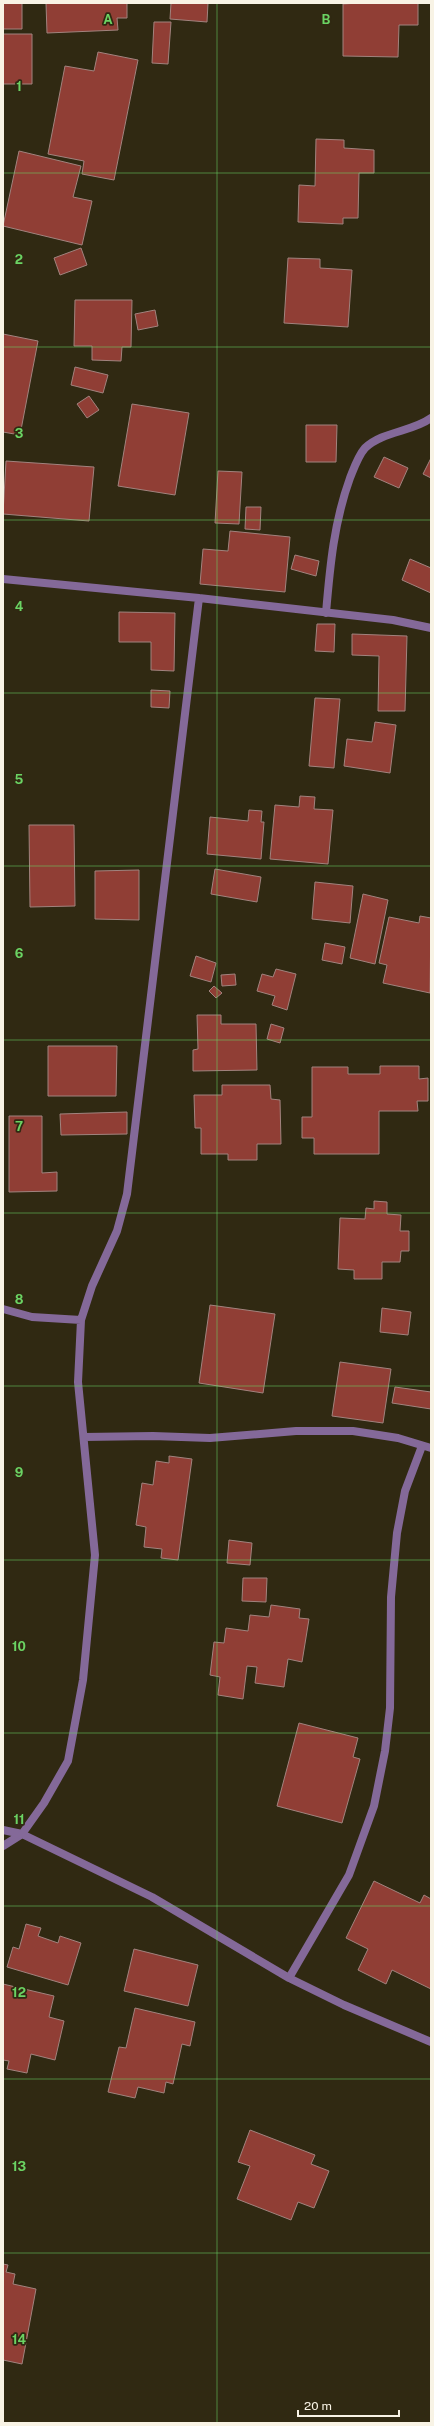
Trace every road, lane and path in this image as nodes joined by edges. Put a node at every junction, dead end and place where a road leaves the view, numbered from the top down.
1 (431, 418) edge
2 (3, 579) edge
3 (199, 598) junction
4 (326, 613) junction
5 (431, 628) edge
6 (3, 1309) edge
7 (81, 1320) junction
8 (84, 1437) junction
9 (422, 1446) junction
10 (431, 1448) edge
11 (3, 1830) edge
12 (22, 1834) junction
13 (3, 1846) edge
14 (289, 1978) junction
15 (431, 2042) edge

1 - 4 street
2 - 3 street
3 - 4 street
3 - 7 street
4 - 5 street
6 - 7 street
7 - 8 street
8 - 9 street
8 - 12 street
9 - 10 street
9 - 14 street
11 - 12 street
12 - 13 street
12 - 14 street
14 - 15 street

